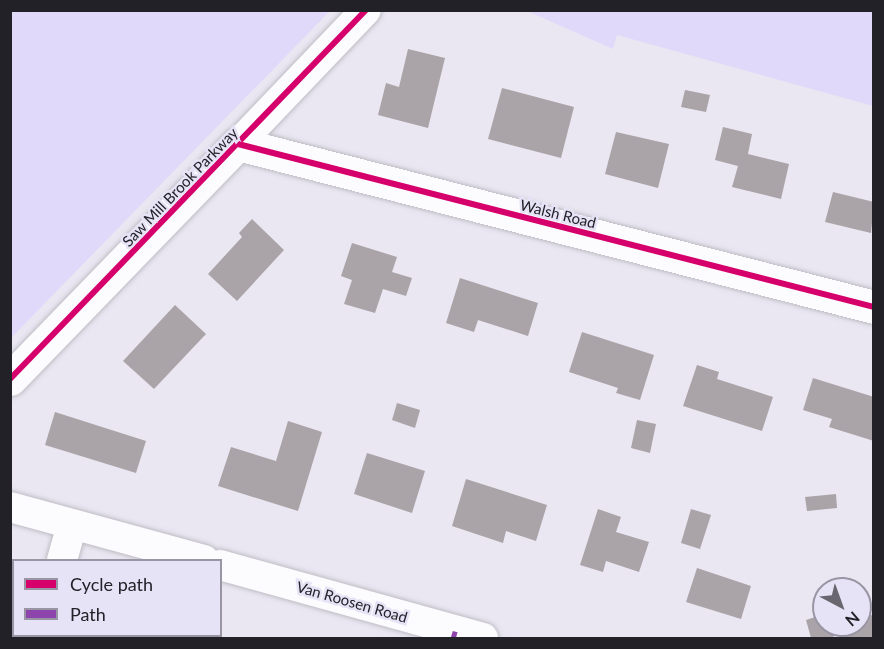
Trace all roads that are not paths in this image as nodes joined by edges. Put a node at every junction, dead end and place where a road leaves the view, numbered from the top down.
1 (366, 10) edge
2 (238, 144) junction
3 (873, 307) edge
4 (10, 379) edge
5 (10, 507) edge
6 (72, 524) junction
7 (63, 559) edge
8 (197, 559) edge
9 (222, 566) edge
10 (464, 636) edge

1 - 2 street, Saw Mill Brook Parkway
2 - 3 street, Walsh Road
2 - 4 street, Saw Mill Brook Parkway
5 - 6 street
6 - 7 street
6 - 8 street
9 - 10 street, Van Roosen Road

